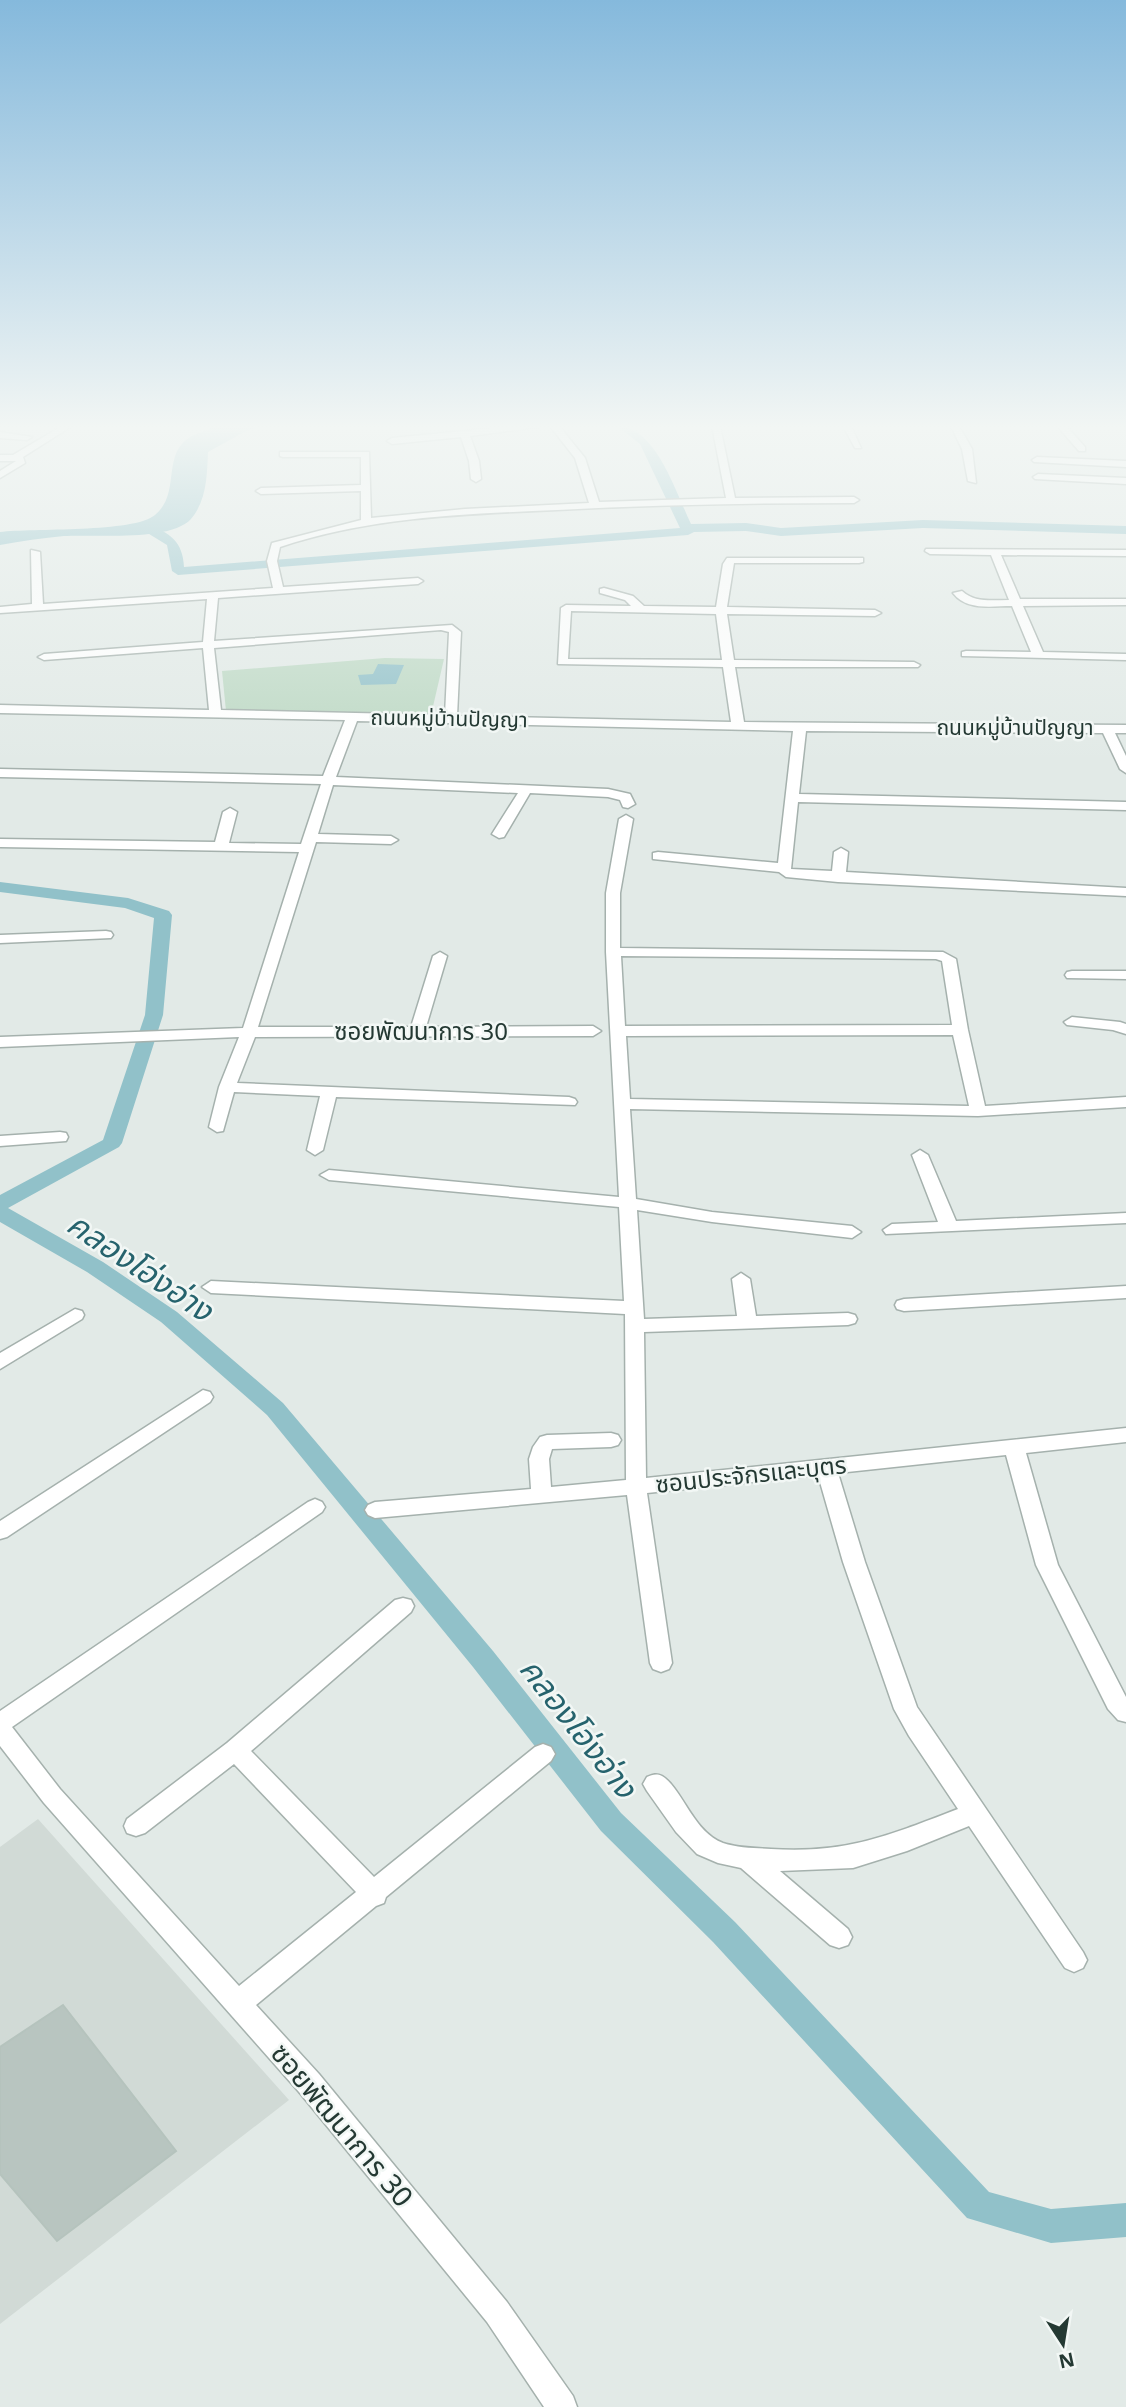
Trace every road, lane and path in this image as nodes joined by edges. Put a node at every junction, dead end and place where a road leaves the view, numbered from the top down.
1 (298, 538) edge
2 (930, 551) dead end
3 (35, 552) dead end
4 (995, 553) junction
5 (1126, 553) edge
6 (859, 560) dead end
7 (418, 581) dead end
8 (279, 590) junction
9 (604, 592) dead end
10 (958, 593) dead end
11 (213, 595) junction
12 (1015, 601) junction
13 (1126, 602) edge
14 (38, 607) junction
15 (641, 609) junction
16 (0, 610) edge
17 (722, 612) junction
18 (875, 613) dead end
19 (208, 644) junction
20 (966, 654) dead end
21 (1038, 654) junction
22 (44, 657) dead end
23 (1126, 657) edge
24 (729, 663) junction
25 (914, 665) dead end
26 (0, 709) edge
27 (215, 713) junction
28 (352, 717) junction
29 (451, 719) junction
30 (738, 726) junction
31 (800, 727) junction
32 (1107, 729) junction
33 (1126, 729) edge
34 (1126, 769) edge
35 (0, 773) edge
36 (328, 781) junction
37 (526, 790) junction
38 (792, 798) junction
39 (1126, 806) edge
40 (230, 812) dead end
41 (499, 834) dead end
42 (391, 840) dead end
43 (0, 843) edge
44 (309, 843) junction
45 (221, 847) junction
46 (841, 852) dead end
47 (659, 856) dead end
48 (784, 868) junction
49 (838, 877) junction
50 (1126, 892) edge
51 (106, 935) dead end
52 (0, 939) edge
53 (613, 952) junction
54 (440, 956) dead end
55 (1072, 975) dead end
56 (1126, 975) edge
57 (1072, 1023) dead end
58 (1126, 1029) edge
59 (960, 1030) junction
60 (593, 1031) dead end
61 (618, 1031) junction
62 (249, 1032) junction
63 (417, 1032) junction
64 (0, 1042) edge
65 (227, 1087) junction
66 (329, 1093) junction
67 (569, 1102) dead end
68 (1126, 1102) edge
69 (621, 1104) junction
70 (978, 1111) junction
71 (217, 1127) dead end
72 (60, 1137) dead end
73 (0, 1141) edge
74 (315, 1150) dead end
75 (920, 1155) dead end
76 (329, 1175) dead end
77 (629, 1203) junction
78 (1126, 1218) edge
79 (949, 1227) junction
80 (892, 1230) dead end
81 (852, 1232) dead end
82 (741, 1279) dead end
83 (211, 1287) dead end
84 (1126, 1292) edge
85 (904, 1305) dead end
86 (75, 1315) dead end
87 (635, 1317) junction
88 (848, 1319) dead end
89 (747, 1322) junction
90 (0, 1362) edge
91 (203, 1398) dead end
92 (1126, 1435) edge
93 (611, 1440) dead end
94 (1014, 1447) junction
95 (826, 1467) junction
96 (636, 1488) junction
97 (542, 1495) junction
98 (315, 1507) dead end
99 (375, 1510) dead end
100 (0, 1531) edge
101 (403, 1606) dead end
102 (661, 1663) dead end
103 (1126, 1713) edge
104 (0, 1723) edge
105 (0, 1729) edge
106 (235, 1750) junction
107 (543, 1754) dead end
108 (655, 1784) dead end
109 (974, 1813) junction
110 (135, 1826) dead end
111 (747, 1858) junction
112 (375, 1895) junction
113 (839, 1937) dead end
114 (1074, 1960) dead end
115 (239, 2003) junction
116 (562, 2407) edge

1 - 8 street
2 - 4 street
3 - 14 street
4 - 5 street
4 - 12 street
6 - 17 street
7 - 8 street
8 - 11 street
9 - 15 street
10 - 12 street
11 - 14 street
11 - 19 street
12 - 13 street
12 - 21 street
14 - 16 street
15 - 17 street
15 - 24 street
17 - 18 street
17 - 24 street
19 - 22 street
19 - 27 street
19 - 29 street
20 - 21 street
21 - 23 street
24 - 25 street
24 - 30 street
26 - 27 street
27 - 28 street
28 - 29 street, ถนนหมู่บ้านปัญญา
28 - 36 street, ถนนหมู่บ้านปัญญา
29 - 30 street, ถนนหมู่บ้านปัญญา
30 - 31 street, ถนนหมู่บ้านปัญญา
31 - 32 street, ถนนหมู่บ้านปัญญา
31 - 38 street
32 - 33 street, ถนนหมู่บ้านปัญญา
32 - 34 street
35 - 36 street
36 - 37 street
36 - 44 street, ถนนหมู่บ้านปัญญา
37 - 41 street
37 - 53 street
38 - 39 street
38 - 48 street
40 - 45 street
42 - 44 street
43 - 45 street
44 - 45 street
44 - 62 street, ถนนหมู่บ้านปัญญา
46 - 49 street
47 - 48 street
48 - 49 street
49 - 50 street
51 - 52 street
53 - 59 street
53 - 61 street
54 - 63 street
55 - 56 street
57 - 58 street
59 - 61 street
59 - 70 street
60 - 63 street, ซอยพัฒนาการ 30
61 - 69 street
62 - 63 street, ซอยพัฒนาการ 30
62 - 64 street
62 - 65 street, ถนนหมู่บ้านปัญญา
65 - 66 street
65 - 71 street, ถนนหมู่บ้านปัญญา
66 - 67 street
66 - 74 street
68 - 70 street
69 - 70 street
69 - 77 street
72 - 73 street
75 - 79 street
76 - 77 street
77 - 81 street
77 - 87 street
78 - 79 street
79 - 80 street
82 - 89 street
83 - 87 street
84 - 85 street
86 - 90 street
87 - 89 street
87 - 96 street
88 - 89 street
91 - 100 street
92 - 94 street, ซอนประจักรและบุตร
93 - 97 street
94 - 95 street, ซอนประจักรและบุตร
94 - 103 street
95 - 96 street, ซอนประจักรและบุตร
95 - 109 street
96 - 97 street, ซอนประจักรและบุตร
96 - 102 street
97 - 99 street, ซอนประจักรและบุตร
98 - 104 street
101 - 106 street
105 - 115 street, ซอยพัฒนาการ 30
106 - 110 street
106 - 112 street
107 - 112 street
108 - 111 street
109 - 111 street
109 - 114 street
111 - 113 street
112 - 115 street
115 - 116 street, ซอยพัฒนาการ 30

